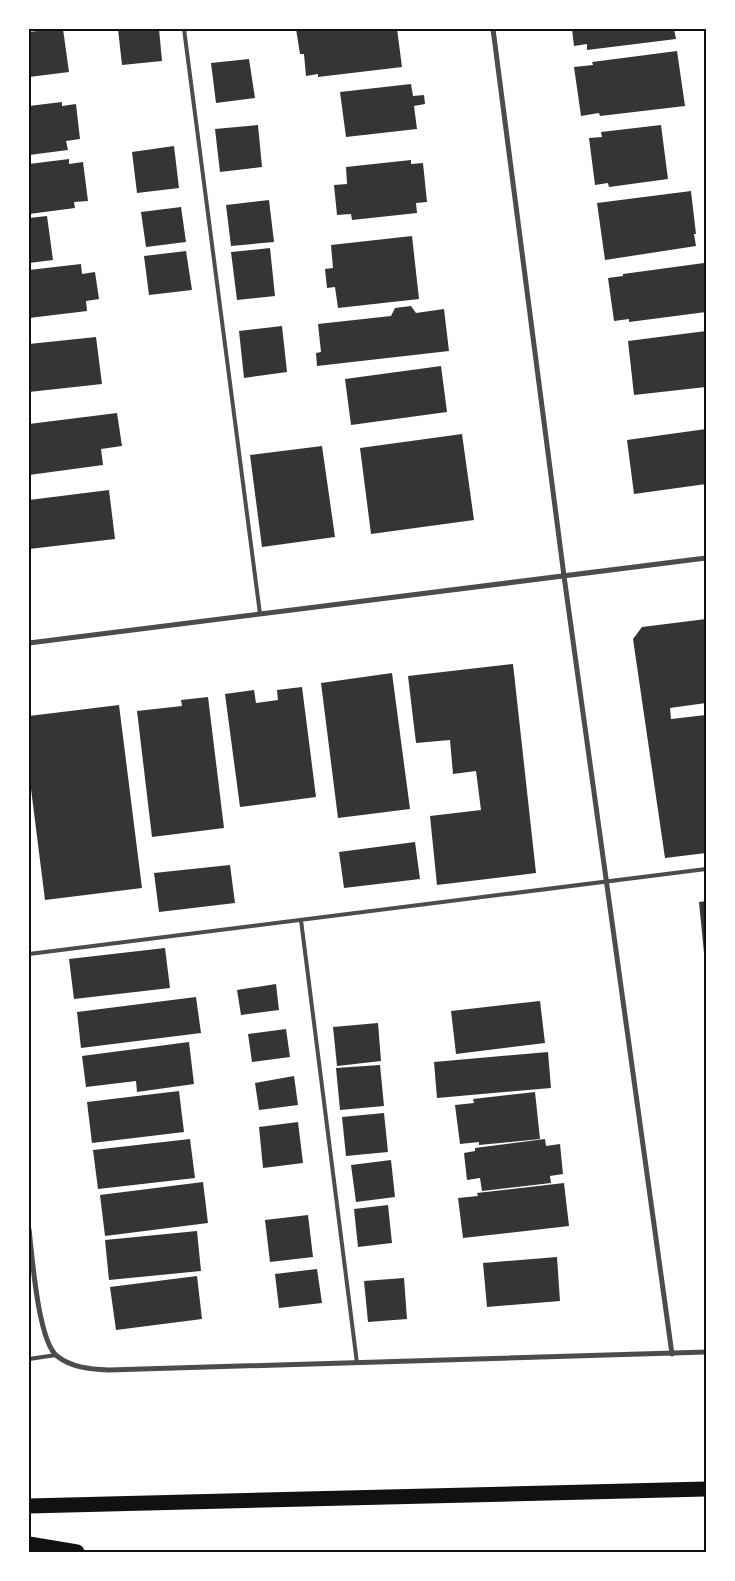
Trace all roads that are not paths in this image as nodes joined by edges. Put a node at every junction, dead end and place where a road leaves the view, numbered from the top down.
1 (184, 29) edge
2 (493, 29) edge
3 (706, 558) edge
4 (564, 576) junction
5 (260, 614) junction
6 (29, 643) edge
7 (706, 869) edge
8 (608, 882) junction
9 (301, 920) junction
10 (29, 954) edge
11 (29, 1229) edge
12 (706, 1352) edge
13 (672, 1354) junction
14 (56, 1356) junction
15 (29, 1359) edge
16 (357, 1363) junction
17 (706, 1489) edge
18 (29, 1506) edge
19 (29, 1544) edge
20 (77, 1552) edge

1 - 5 lane
2 - 4 street
3 - 4 street
4 - 5 street
4 - 8 street
5 - 6 street
7 - 8 lane
8 - 9 lane
8 - 13 street
9 - 10 lane
9 - 16 lane
11 - 14 street
12 - 13 street
13 - 16 street
14 - 15 lane
14 - 16 street
17 - 18 highway
19 - 20 highway

